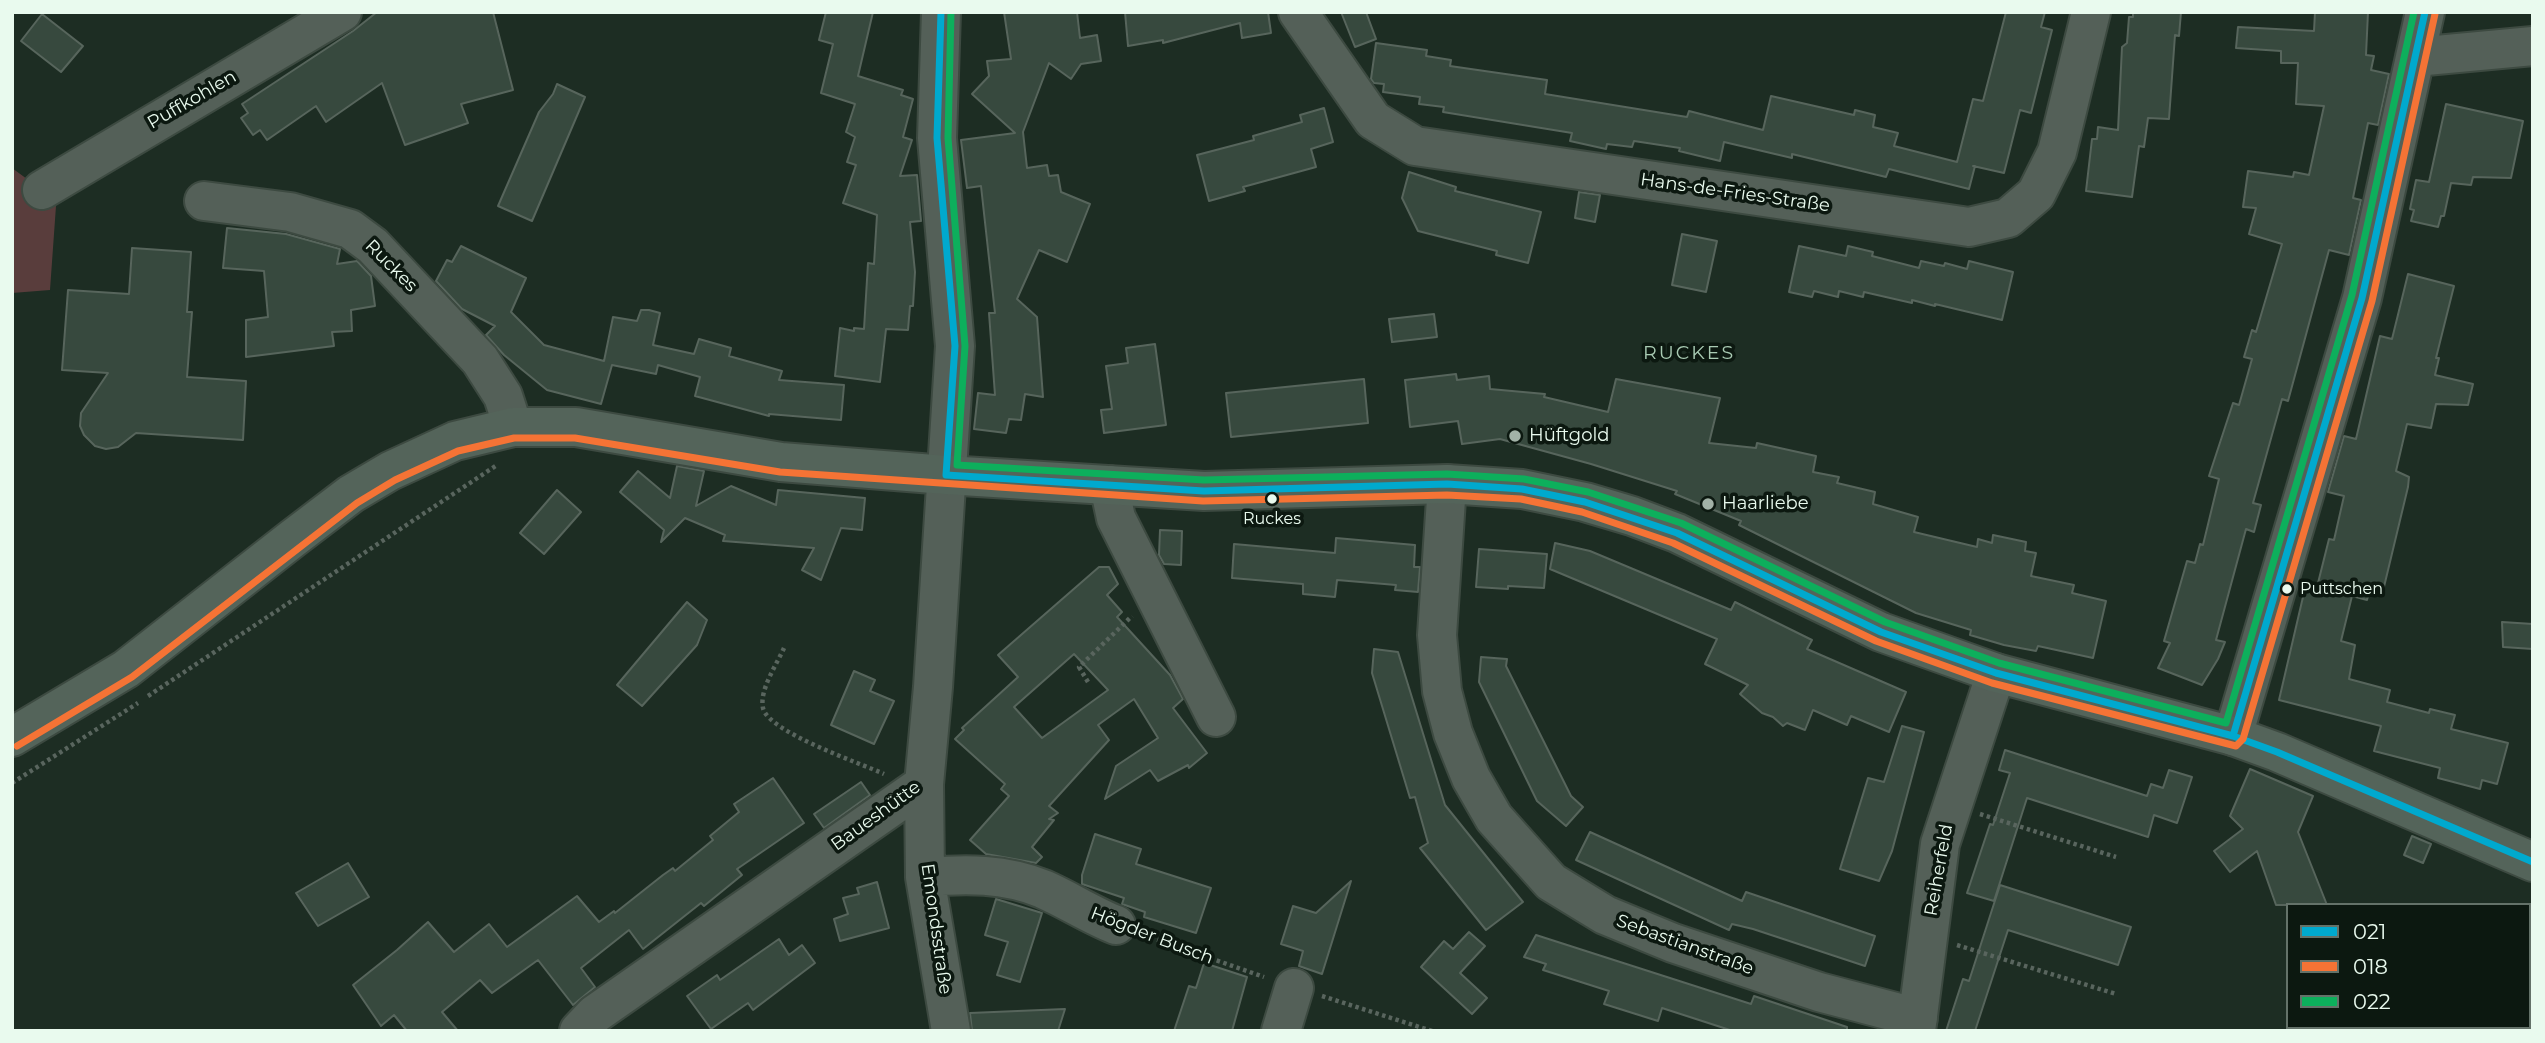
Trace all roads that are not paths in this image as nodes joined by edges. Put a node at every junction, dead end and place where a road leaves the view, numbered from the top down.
1 (342, 12) edge
2 (941, 12) edge
3 (1298, 12) edge
4 (2091, 12) edge
5 (2425, 12) edge
6 (2533, 46) edge
7 (2415, 57) junction
8 (42, 190) dead end
9 (204, 201) dead end
10 (513, 427) junction
11 (946, 475) junction
12 (1447, 484) junction
13 (1109, 485) junction
14 (1996, 673) junction
15 (52, 715) junction
16 (1216, 717) dead end
17 (12, 726) edge
18 (2233, 736) junction
19 (12, 737) edge
20 (918, 789) junction
21 (2533, 862) edge
22 (925, 877) junction
23 (1116, 925) road end
24 (1294, 988) road end
25 (1917, 1025) edge
26 (579, 1031) edge
27 (951, 1031) edge
28 (1281, 1031) edge

1 - 8 street, Puffkohlen
2 - 11 street
3 - 4 street, Hans-de-Fries-Straße
5 - 7 street
6 - 7 street
7 - 18 street
9 - 10 street, Ruckes
10 - 11 main road
10 - 15 main road
11 - 13 main road
11 - 20 street, Baueshütte
12 - 13 main road
12 - 14 main road
12 - 25 street, Sebastianstraße
13 - 16 street
14 - 18 main road
14 - 25 street, Reiherfeld
15 - 17 main road
15 - 19 main road
18 - 21 main road
20 - 22 street, Emondsstraße
20 - 26 street, Baueshütte
22 - 23 street, Högder Busch
22 - 27 street, Emondsstraße
24 - 28 street

